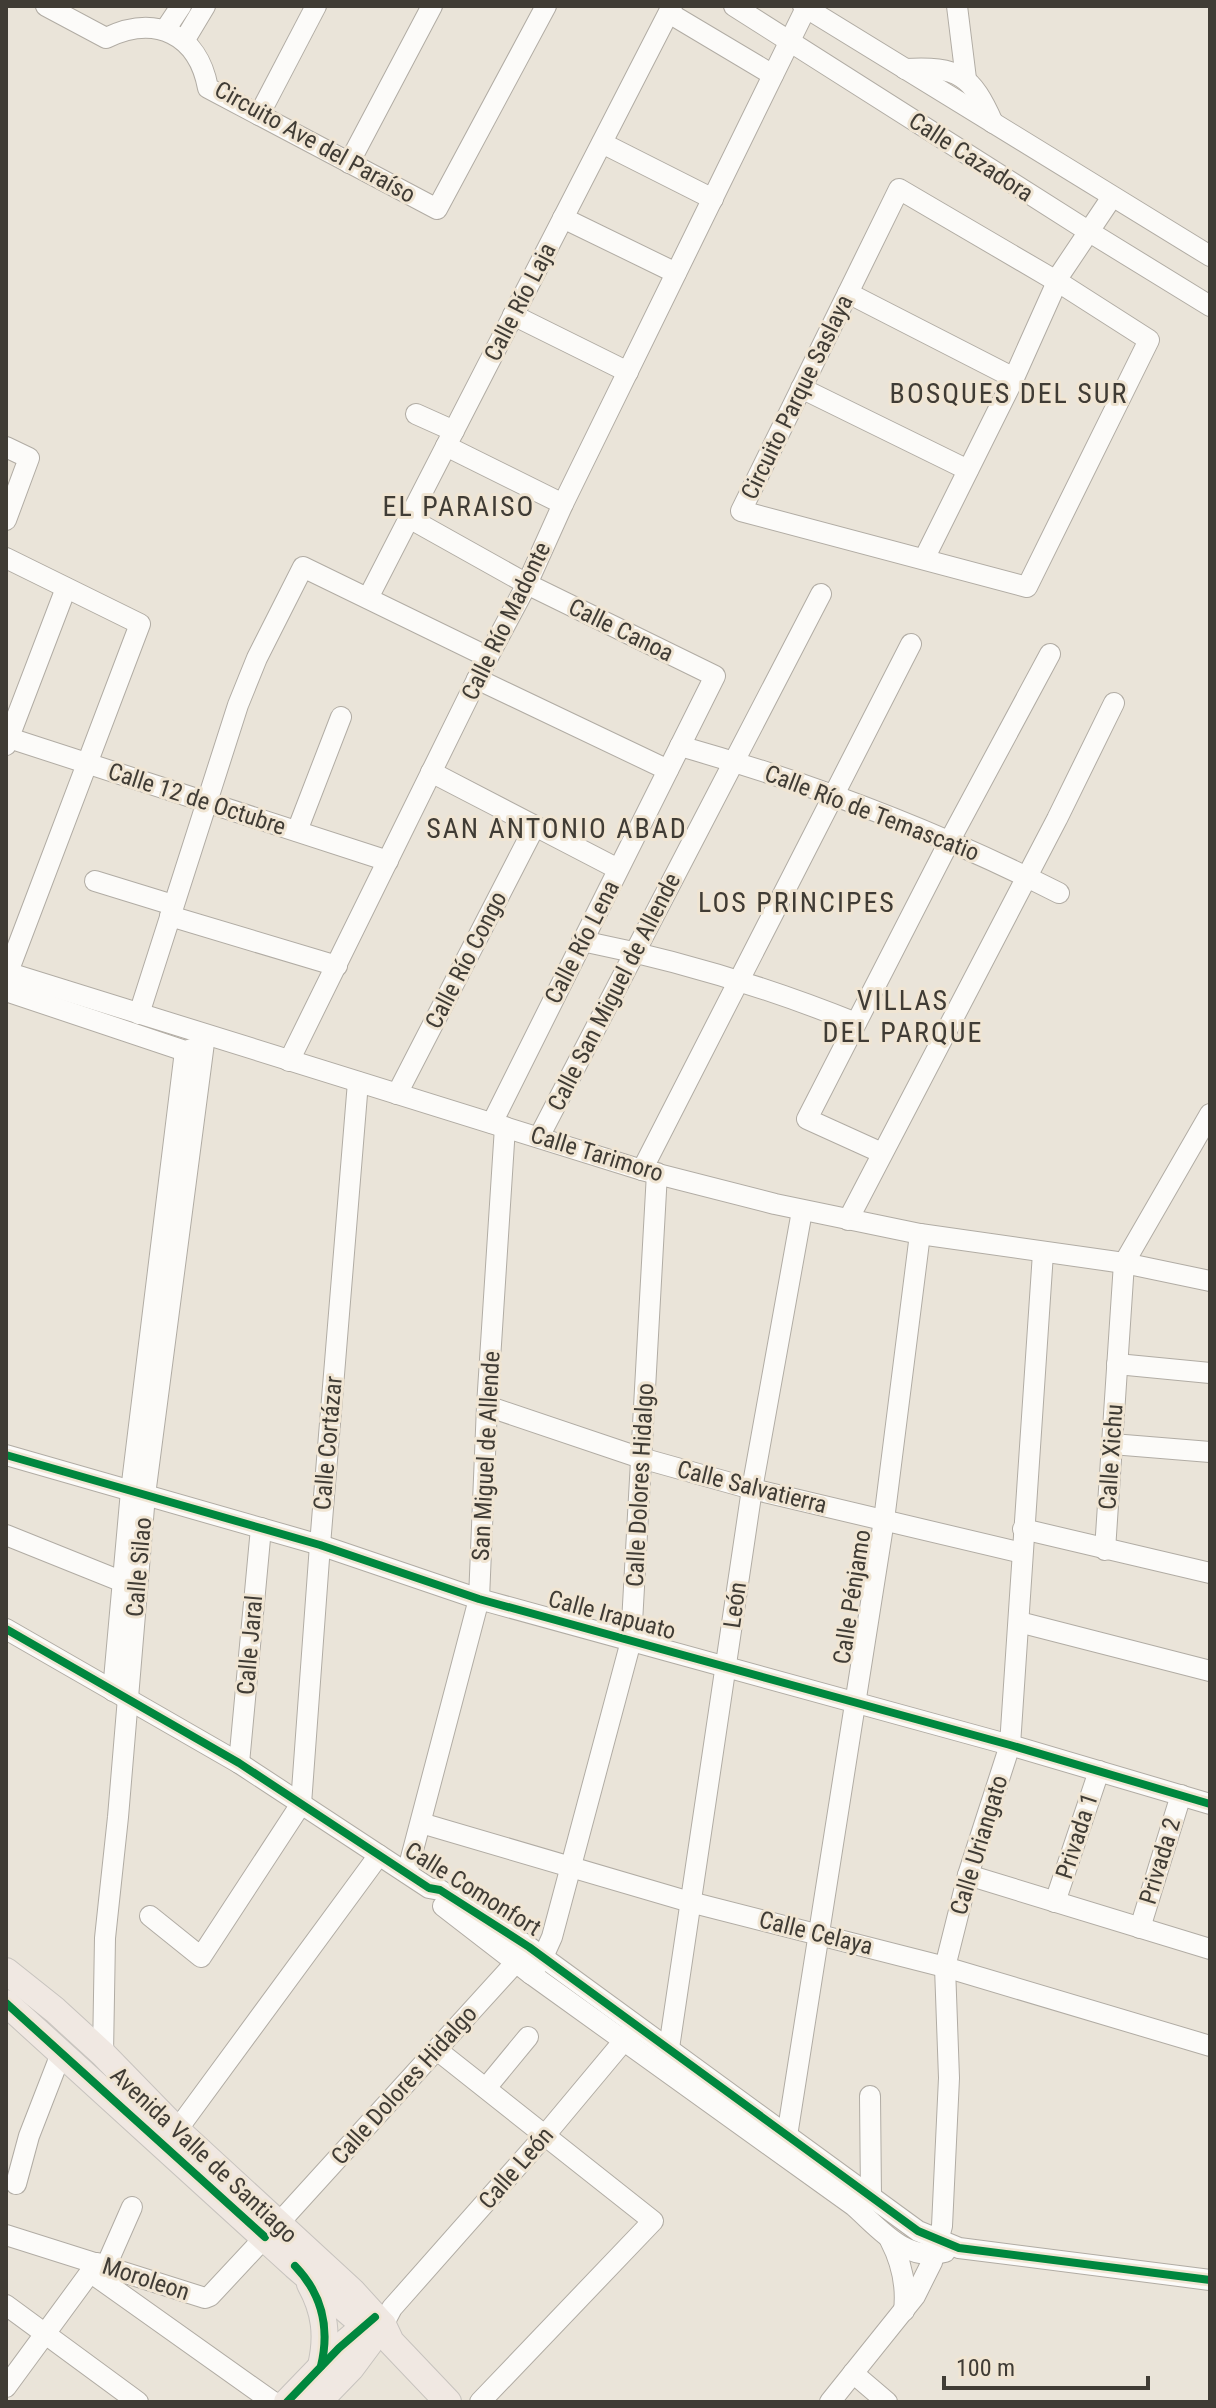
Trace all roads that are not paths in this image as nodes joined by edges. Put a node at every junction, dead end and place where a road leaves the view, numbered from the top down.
1 (181, 6) edge
2 (205, 6) edge
3 (316, 6) edge
4 (432, 6) edge
5 (546, 6) edge
6 (734, 6) edge
7 (957, 6) edge
8 (805, 7) edge
9 (56, 8) edge
10 (671, 9) edge
11 (165, 30) junction
12 (184, 41) junction
13 (790, 41) junction
14 (904, 69) junction
15 (773, 75) junction
16 (966, 79) junction
17 (259, 115) junction
18 (993, 123) junction
19 (602, 143) junction
20 (349, 163) junction
21 (713, 199) junction
22 (1116, 200) junction
23 (563, 218) junction
24 (1092, 234) junction
25 (1210, 256) edge
26 (676, 273) junction
27 (1058, 287) junction
28 (848, 293) junction
29 (1210, 306) edge
30 (513, 315) junction
31 (628, 372) junction
32 (1014, 378) junction
33 (801, 388) junction
34 (416, 414) dead end
35 (450, 438) junction
36 (6, 447) edge
37 (968, 470) junction
38 (563, 504) junction
39 (409, 518) junction
40 (6, 520) edge
41 (6, 558) edge
42 (924, 559) junction
43 (527, 584) junction
44 (66, 588) junction
45 (821, 594) dead end
46 (368, 598) junction
47 (911, 644) dead end
48 (1050, 654) dead end
49 (488, 657) junction
50 (715, 676) joint
51 (477, 679) junction
52 (1114, 703) dead end
53 (341, 717) dead end
54 (7, 740) edge
55 (680, 746) junction
56 (734, 761) junction
57 (87, 763) junction
58 (668, 770) junction
59 (431, 772) junction
60 (835, 794) junction
61 (206, 802) junction
62 (535, 826) junction
63 (297, 831) junction
64 (950, 840) junction
65 (388, 861) junction
66 (618, 869) junction
67 (1027, 877) junction
68 (95, 881) dead end
69 (1059, 893) dead end
70 (172, 911) junction
71 (582, 941) junction
72 (635, 951) junction
73 (337, 966) junction
74 (7, 978) edge
75 (739, 980) junction
76 (139, 1014) junction
77 (856, 1023) junction
78 (205, 1035) junction
79 (185, 1051) junction
80 (289, 1061) junction
81 (358, 1082) junction
82 (397, 1094) junction
83 (1210, 1114) edge
84 (498, 1125) junction
85 (539, 1137) junction
86 (882, 1153) junction
87 (650, 1171) junction
88 (802, 1211) junction
89 (848, 1220) junction
90 (920, 1234) junction
91 (1043, 1253) junction
92 (1124, 1263) junction
93 (1207, 1275) edge
94 (1117, 1364) junction
95 (1210, 1373) edge
96 (487, 1406) junction
97 (1112, 1444) junction
98 (1210, 1452) edge
99 (6, 1455) edge
100 (641, 1458) junction
101 (752, 1489) junction
102 (138, 1493) junction
103 (884, 1520) junction
104 (261, 1528) junction
105 (1023, 1529) junction
106 (6, 1535) edge
107 (320, 1545) junction
108 (1105, 1550) junction
109 (1022, 1553) junction
110 (1210, 1573) edge
111 (123, 1582) junction
112 (479, 1599) junction
113 (1019, 1622) junction
114 (6, 1629) edge
115 (631, 1641) junction
116 (726, 1667) junction
117 (1210, 1671) edge
118 (121, 1695) junction
119 (855, 1702) junction
120 (1010, 1745) junction
121 (239, 1763) junction
122 (1099, 1771) junction
123 (1181, 1795) junction
124 (301, 1804) junction
125 (1210, 1804) edge
126 (421, 1823) junction
127 (379, 1855) junction
128 (569, 1866) junction
129 (407, 1873) junction
130 (968, 1875) junction
131 (690, 1902) junction
132 (1055, 1902) junction
133 (150, 1916) dead end
134 (1140, 1928) junction
135 (819, 1933) junction
136 (1210, 1949) edge
137 (530, 1960) junction
138 (945, 1967) junction
139 (6, 1971) edge
140 (6, 2003) edge
141 (631, 2032) junction
142 (528, 2037) dead end
143 (1210, 2046) edge
144 (669, 2048) junction
145 (437, 2050) junction
146 (62, 2051) junction
147 (103, 2054) junction
148 (486, 2088) junction
149 (870, 2096) dead end
150 (177, 2130) junction
151 (546, 2134) junction
152 (786, 2145) junction
153 (16, 2184) dead end
154 (871, 2198) junction
155 (132, 2207) dead end
156 (271, 2230) junction
157 (6, 2235) edge
158 (890, 2240) junction
159 (937, 2246) junction
160 (295, 2266) junction
161 (98, 2267) junction
162 (1210, 2280) edge
163 (6, 2305) edge
164 (904, 2311) junction
165 (380, 2326) junction
166 (45, 2334) junction
167 (321, 2366) junction
168 (853, 2373) junction
169 (6, 2387) edge
170 (138, 2402) edge
171 (273, 2402) edge
172 (287, 2402) edge
173 (318, 2402) edge
174 (448, 2402) edge
175 (480, 2402) edge
176 (830, 2402) edge
177 (887, 2402) edge

1 - 11 street
2 - 12 street
3 - 17 street
4 - 20 street
5 - 20 street, Circuito Ave del Paraíso
6 - 13 street, Calle Cazadora
7 - 16 street
8 - 13 street, Calle Río Madonte
8 - 14 street, Calle Cazadora
9 - 11 street, Circuito Ave del Paraíso
10 - 15 street
10 - 19 street, Calle Río Laja
11 - 12 street, Circuito Ave del Paraíso
12 - 17 street, Circuito Ave del Paraíso
13 - 15 street, Calle Río Madonte
13 - 24 street, Calle Cazadora
14 - 16 street
14 - 18 street, Calle Cazadora
15 - 21 street, Calle Río Madonte
16 - 18 street
17 - 20 street, Circuito Ave del Paraíso
18 - 22 street, Calle Cazadora
19 - 21 street
19 - 23 street, Calle Río Laja
21 - 26 street, Calle Río Madonte
22 - 24 street
22 - 25 street, Calle Cazadora
23 - 26 street
23 - 30 street, Calle Río Laja
24 - 27 street
24 - 29 street, Calle Cazadora
26 - 31 street, Calle Río Madonte
27 - 28 street, Circuito Parque Saslaya
27 - 32 street
27 - 42 street, Circuito Parque Saslaya
28 - 32 street
28 - 33 street, Circuito Parque Saslaya
30 - 31 street
30 - 35 street, Calle Río Laja
31 - 38 street, Calle Río Madonte
32 - 37 street
33 - 37 street
33 - 42 street, Circuito Parque Saslaya
34 - 35 street
35 - 38 street
35 - 39 street, Calle Río Laja
36 - 40 street
37 - 42 street
38 - 43 street, Calle Río Madonte
39 - 43 street, Calle Canoa
39 - 46 street, Calle Río Laja
41 - 44 street
43 - 49 street, Calle Río Madonte
43 - 50 street, Calle Canoa
44 - 54 street
44 - 57 street
45 - 56 street, Calle San Miguel de Allende
46 - 49 street
46 - 61 street
47 - 60 street, Calle Dolores Hidalgo
48 - 64 street
49 - 51 street, Calle Río Madonte
50 - 55 street, Calle Río Lena
51 - 58 street
51 - 59 street, Calle Río Madonte
52 - 67 street
53 - 63 street
54 - 57 street, Calle 12 de Octubre
55 - 56 street, Calle Río de Temascatio
55 - 58 street, Calle Río Lena
56 - 60 street, Calle Río de Temascatio
56 - 72 street, Calle San Miguel de Allende
57 - 61 street, Calle 12 de Octubre
57 - 74 street
58 - 66 street, Calle Río Lena
59 - 62 street
59 - 65 street, Calle Río Madonte
60 - 64 street, Calle Río de Temascatio
60 - 75 street, Calle Dolores Hidalgo
61 - 63 street, Calle 12 de Octubre
61 - 70 street
62 - 66 street
62 - 82 street, Calle Río Congo
63 - 65 street, Calle 12 de Octubre
64 - 67 street, Calle Río de Temascatio
64 - 77 street
65 - 73 street, Calle Río Madonte
66 - 71 street, Calle Río Lena
67 - 69 street, Calle Río de Temascatio
67 - 86 street
68 - 70 street
70 - 73 street
70 - 76 street
71 - 72 street
71 - 84 street, Calle Río Lena
72 - 75 street
72 - 85 street, Calle San Miguel de Allende
73 - 80 street, Calle Río Madonte
74 - 76 street, Calle Tarimoro
74 - 79 street
75 - 77 street
75 - 87 street, Calle Dolores Hidalgo
76 - 78 street, Calle Tarimoro
77 - 86 street
78 - 79 street
78 - 80 street, Calle Tarimoro
78 - 102 street, Calle Silao
79 - 102 street, Calle Silao
80 - 81 street, Calle Tarimoro
81 - 82 street, Calle Tarimoro
81 - 107 street, Calle Cortázar
82 - 84 street, Calle Tarimoro
83 - 92 street
84 - 85 street, Calle Tarimoro
84 - 96 street, San Miguel de Allende
85 - 87 street, Calle Tarimoro
86 - 89 street
87 - 88 street, Calle Tarimoro
87 - 100 street, Calle Dolores Hidalgo
88 - 89 street, Calle Tarimoro
88 - 101 street, León
89 - 90 street, Calle Tarimoro
90 - 91 street, Calle Tarimoro
90 - 103 street, Calle Pénjamo
91 - 92 street, Calle Tarimoro
91 - 105 street, Calle Uriangato
92 - 93 street, Calle Tarimoro
92 - 94 street, Calle Xichu
94 - 95 street
94 - 97 street, Calle Xichu
96 - 100 street, Calle Salvatierra
96 - 112 street, San Miguel de Allende
97 - 98 street
97 - 108 street, Calle Xichu
99 - 102 street, Calle Irapuato
100 - 101 street, Calle Salvatierra
100 - 115 street, Calle Dolores Hidalgo
101 - 103 street, Calle Salvatierra
101 - 116 street, León
102 - 104 street, Calle Irapuato
102 - 111 street, Calle Silao
102 - 118 street, Calle Silao
103 - 109 street, Calle Salvatierra
103 - 119 street, Calle Pénjamo
104 - 107 street, Calle Irapuato
104 - 121 street, Calle Jaral
105 - 108 street
105 - 109 street, Calle Uriangato
106 - 111 street
107 - 112 street, Calle Irapuato
107 - 124 street, Calle Cortázar
108 - 110 street
109 - 113 street, Calle Uriangato
111 - 118 street, Calle Silao
112 - 115 street, Calle Irapuato
112 - 126 street, San Miguel de Allende
113 - 117 street
113 - 120 street, Calle Uriangato
114 - 118 street, Calle Comonfort
115 - 116 street, Calle Irapuato
115 - 128 street, Calle Dolores Hidalgo
116 - 119 street, Calle Irapuato
116 - 131 street, León
118 - 121 street, Calle Comonfort
118 - 147 street, Calle Silao
119 - 120 street, Calle Irapuato
119 - 135 street, Calle Pénjamo
120 - 122 street, Calle Irapuato
120 - 130 street, Calle Uriangato
121 - 124 street, Calle Comonfort
122 - 123 street, Calle Irapuato
122 - 132 street, Privada 1
123 - 125 street, Calle Irapuato
123 - 134 street, Privada 2
124 - 127 street, Calle Comonfort
124 - 133 street
126 - 128 street, Calle Celaya
126 - 129 street, San Miguel de Allende
127 - 129 street, Calle Comonfort
127 - 150 street
128 - 131 street, Calle Celaya
128 - 137 street, Calle Dolores Hidalgo
129 - 137 street, Calle Comonfort
130 - 132 street
130 - 138 street, Calle Uriangato
131 - 135 street, Calle Celaya
131 - 144 street, León
132 - 134 street
134 - 136 street
135 - 138 street, Calle Celaya
135 - 152 street, Calle Pénjamo
137 - 141 street, Calle Comonfort
137 - 145 street, Calle Dolores Hidalgo
138 - 143 street, Calle Celaya
138 - 159 street, Calle Uriangato
139 - 147 main road, Avenida Valle de Santiago
140 - 146 main road, Avenida Valle de Santiago
141 - 144 street, Calle Comonfort
141 - 151 street, Calle León
141 - 152 street, Calle Comonfort
142 - 148 street
144 - 152 street, Calle Comonfort
145 - 148 street
145 - 156 street, Calle Dolores Hidalgo
146 - 153 street
146 - 156 main road, Avenida Valle de Santiago
147 - 150 main road, Avenida Valle de Santiago
148 - 151 street
149 - 154 street
150 - 156 main road, Avenida Valle de Santiago
151 - 165 street, Calle León
151 - 175 street
152 - 154 street, Calle Comonfort
152 - 158 street, Calle Comonfort
154 - 159 street, Calle Comonfort
155 - 161 street
156 - 160 main road, Avenida Valle de Santiago
156 - 161 street, Moroleon
156 - 165 main road, Avenida Valle de Santiago
157 - 161 street, Moroleon
158 - 159 street, Calle Comonfort
158 - 164 street
159 - 162 street
159 - 164 street, Calle Uriangato
160 - 165 main road, Avenida Valle de Santiago
160 - 167 main road
161 - 166 street
161 - 171 street
163 - 166 street
164 - 168 street, Calle Uriangato
165 - 167 main road
165 - 173 main road
165 - 174 main road, Avenida Valle de Santiago
166 - 169 street
166 - 170 street
167 - 172 main road
168 - 176 street, Calle Uriangato
168 - 177 street

